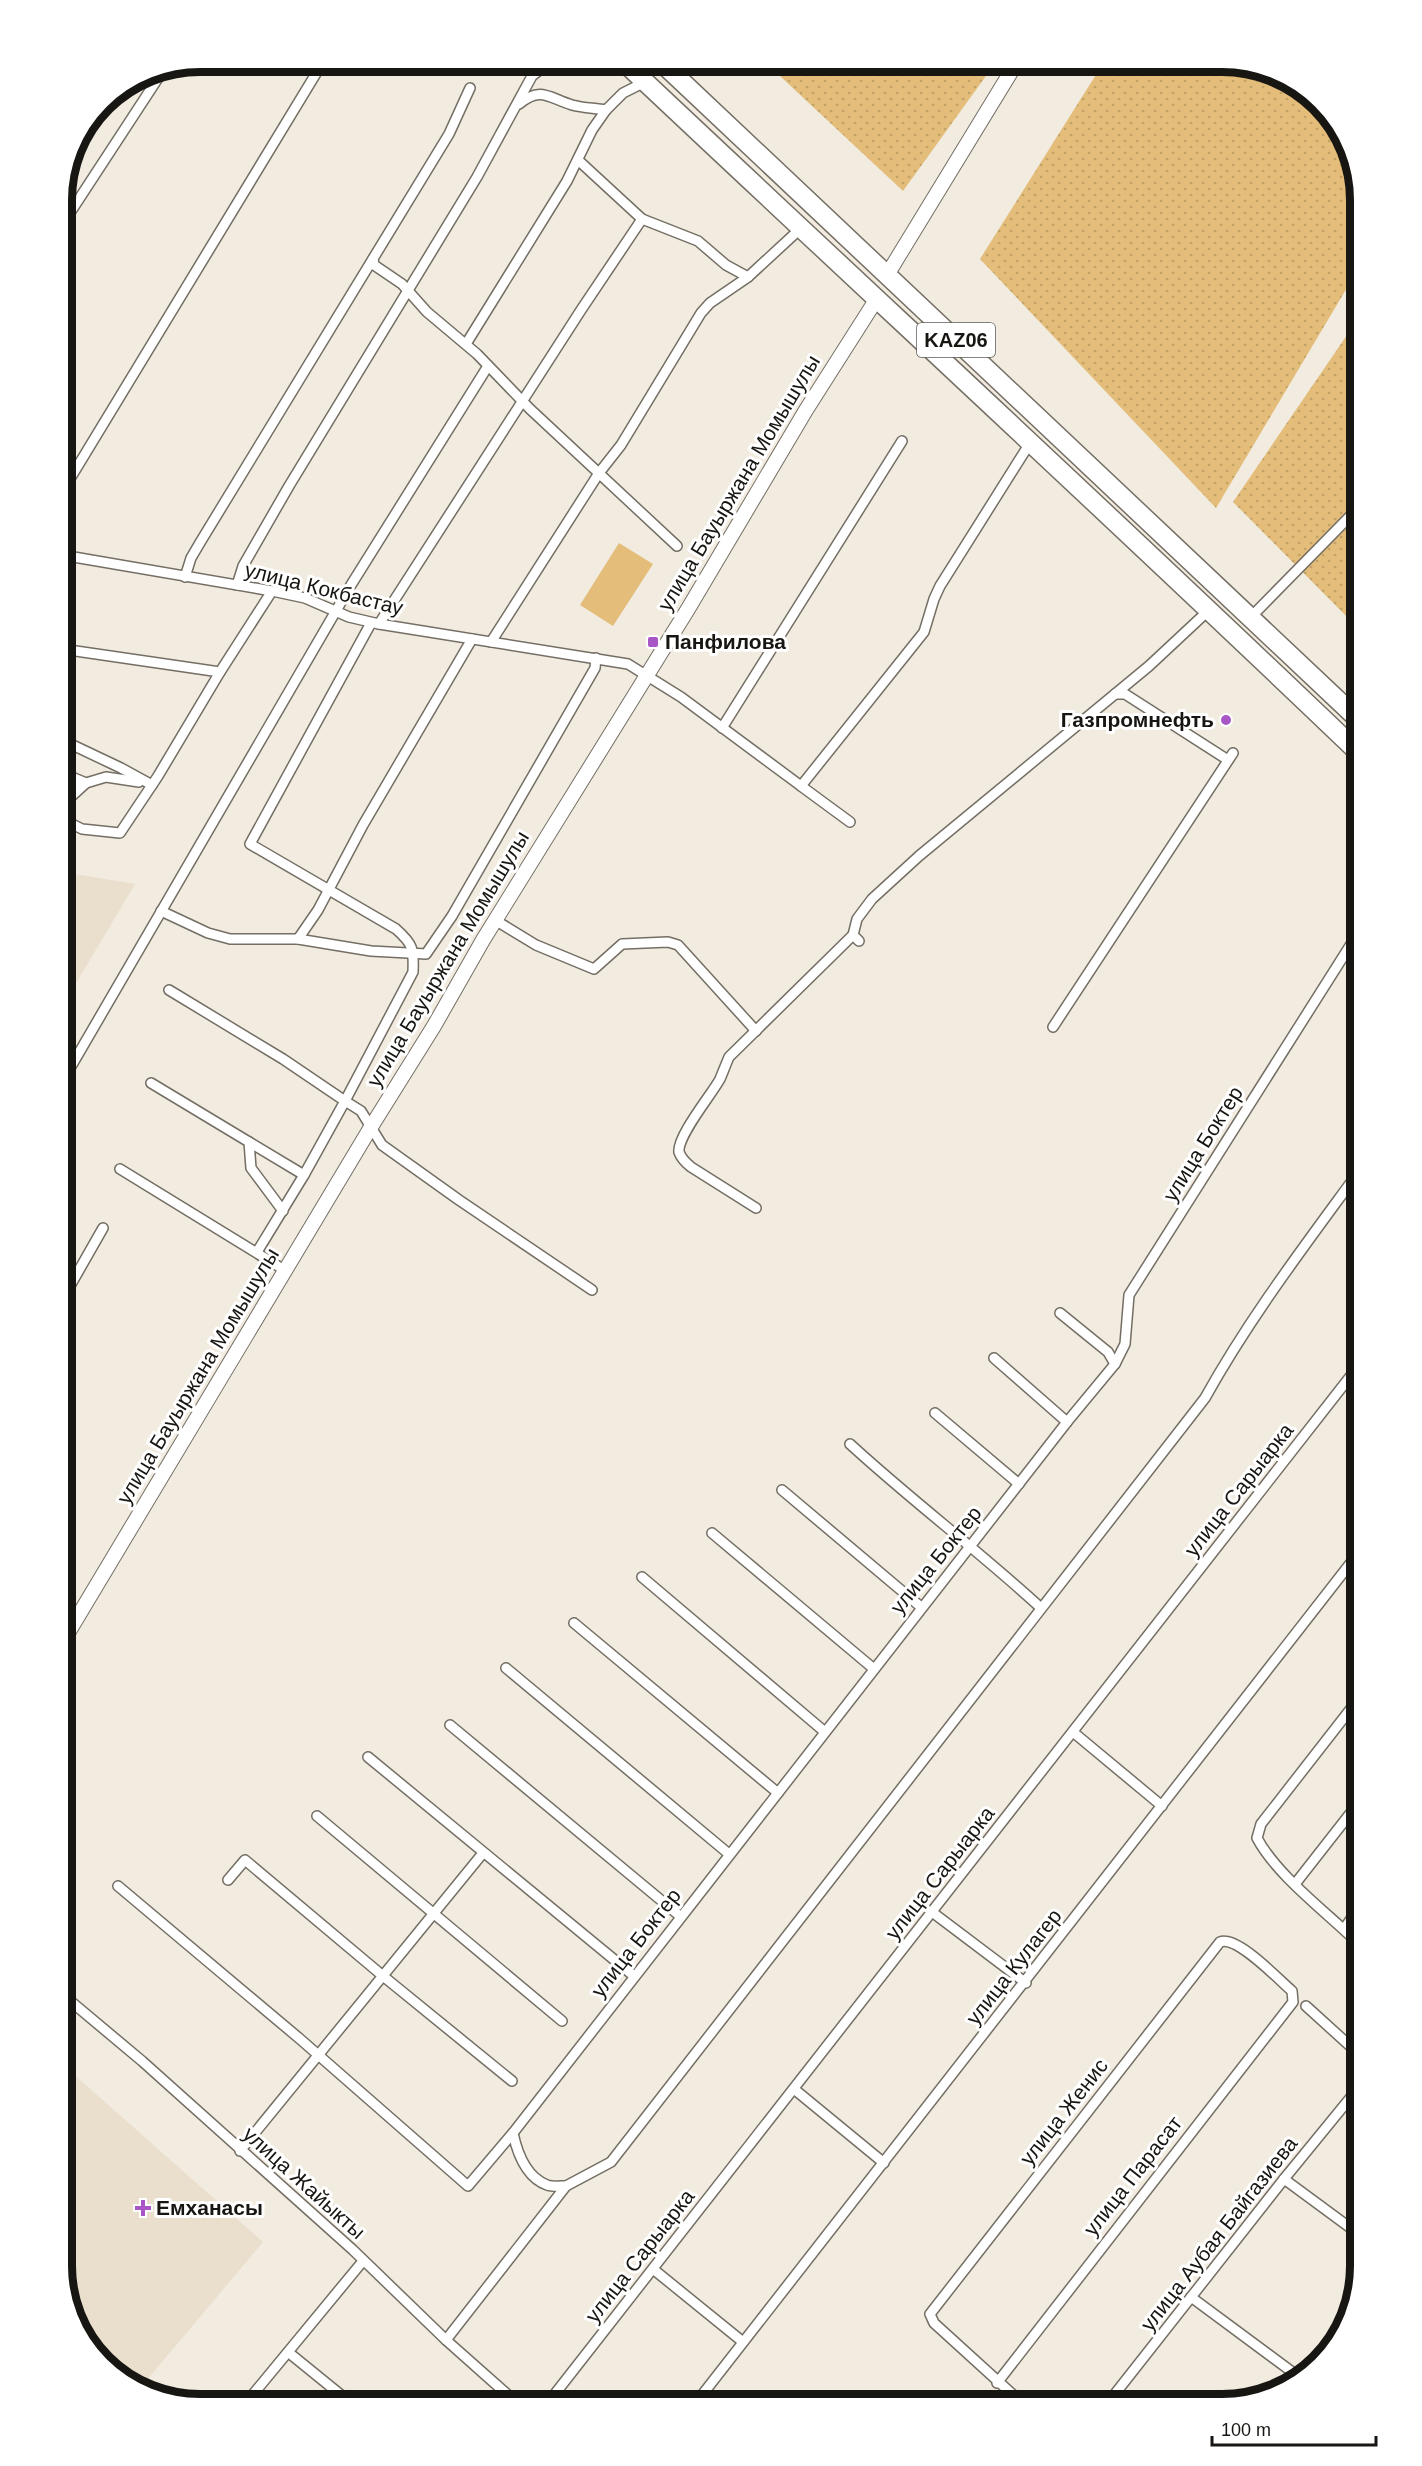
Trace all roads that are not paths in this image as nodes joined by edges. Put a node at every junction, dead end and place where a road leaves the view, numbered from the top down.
1 (316, 72) edge
2 (537, 72) edge
3 (634, 72) edge
4 (672, 72) edge
5 (1011, 72) edge
6 (157, 80) edge
7 (645, 82) junction
8 (470, 88) dead end
9 (517, 105) junction
10 (606, 110) junction
11 (578, 160) junction
12 (72, 210) edge
13 (642, 219) junction
14 (800, 229) junction
15 (373, 259) junction
16 (887, 275) junction
17 (748, 277) junction
18 (408, 290) junction
19 (876, 300) junction
20 (465, 345) junction
21 (488, 366) junction
22 (523, 402) junction
23 (902, 441) dead end
24 (1030, 443) junction
25 (599, 474) junction
26 (72, 475) edge
27 (1350, 516) edge
28 (677, 546) dead end
29 (72, 557) edge
30 (185, 577) junction
31 (237, 585) junction
32 (272, 591) junction
33 (1209, 610) junction
34 (335, 612) junction
35 (1250, 618) junction
36 (375, 624) junction
37 (472, 639) junction
38 (491, 642) junction
39 (72, 650) edge
40 (596, 657) junction
41 (220, 672) junction
42 (647, 674) junction
43 (1115, 694) junction
44 (1350, 712) edge
45 (722, 728) junction
46 (1350, 743) edge
47 (72, 745) edge
48 (72, 777) edge
49 (86, 783) junction
50 (152, 785) junction
51 (801, 786) junction
52 (72, 788) edge
53 (72, 796) edge
54 (850, 822) dead end
55 (72, 824) edge
56 (328, 889) junction
57 (161, 911) junction
58 (495, 920) junction
59 (298, 939) junction
60 (1350, 946) edge
61 (414, 955) junction
62 (169, 990) dead end
63 (1053, 1027) dead end
64 (756, 1031) junction
65 (72, 1066) edge
66 (151, 1083) dead end
67 (345, 1101) junction
68 (382, 1108) junction
69 (361, 1111) junction
70 (371, 1126) junction
71 (249, 1142) junction
72 (120, 1170) dead end
73 (304, 1175) junction
74 (1350, 1183) edge
75 (756, 1208) dead end
76 (283, 1211) junction
77 (103, 1228) dead end
78 (257, 1252) junction
79 (286, 1271) junction
80 (72, 1282) edge
81 (592, 1290) dead end
82 (1060, 1313) dead end
83 (994, 1358) dead end
84 (1115, 1364) junction
85 (1350, 1377) edge
86 (935, 1413) dead end
87 (1067, 1422) junction
88 (850, 1444) dead end
89 (1019, 1484) junction
90 (782, 1490) dead end
91 (712, 1533) dead end
92 (972, 1546) junction
93 (1350, 1564) edge
94 (642, 1577) dead end
95 (921, 1606) junction
96 (1041, 1608) junction
97 (574, 1623) dead end
98 (72, 1626) edge
99 (506, 1668) dead end
100 (874, 1669) junction
101 (1350, 1718) edge
102 (450, 1725) dead end
103 (825, 1732) junction
104 (1073, 1732) junction
105 (368, 1757) dead end
106 (778, 1794) junction
107 (1162, 1806) junction
108 (1350, 1814) edge
109 (317, 1816) dead end
110 (483, 1853) junction
111 (729, 1854) junction
112 (228, 1880) dead end
113 (1295, 1884) junction
114 (118, 1886) dead end
115 (932, 1912) junction
116 (435, 1915) junction
117 (680, 1916) junction
118 (1350, 1920) edge
119 (1344, 1929) junction
120 (1350, 1935) edge
121 (383, 1976) junction
122 (634, 1976) junction
123 (1026, 1983) junction
124 (1292, 1991) joint
125 (72, 2002) edge
126 (1306, 2006) dead end
127 (562, 2021) dead end
128 (1350, 2046) edge
129 (317, 2056) junction
130 (512, 2080) dead end
131 (794, 2089) junction
132 (1350, 2098) edge
133 (513, 2133) junction
134 (240, 2151) junction
135 (884, 2163) junction
136 (1284, 2179) junction
137 (566, 2186) junction
138 (1350, 2228) edge
139 (363, 2261) junction
140 (652, 2269) junction
141 (1191, 2296) junction
142 (446, 2340) junction
143 (743, 2342) junction
144 (288, 2352) junction
145 (1293, 2372) edge
146 (997, 2383) junction
147 (253, 2394) edge
148 (340, 2394) edge
149 (507, 2394) edge
150 (556, 2394) edge
151 (703, 2394) edge
152 (1011, 2394) edge
153 (1115, 2394) edge

1 - 26 street
2 - 9 street
3 - 7 highway, KАZ06
4 - 16 highway, KАZ06
5 - 16 street
6 - 12 street
7 - 10 street
7 - 14 highway, KАZ06
8 - 15 street
9 - 10 street
9 - 18 street
10 - 11 street
11 - 13 street
11 - 20 street
13 - 17 street
13 - 22 street
14 - 17 street
14 - 19 highway, KАZ06
15 - 18 street
15 - 30 street
16 - 35 highway, KАZ06
17 - 25 street
18 - 20 street
18 - 31 street
19 - 24 highway, KАZ06
19 - 42 street, улица Бауыржана Момышулы
20 - 21 street
21 - 22 street
21 - 34 street
22 - 25 street
22 - 36 street
23 - 45 street
24 - 33 highway, KАZ06
24 - 51 street
25 - 28 street
25 - 38 street
27 - 35 street
29 - 30 street, улица Кокбастау
30 - 31 street, улица Кокбастау
31 - 32 street, улица Кокбастау
32 - 34 street, улица Кокбастау
32 - 41 street
33 - 43 street
33 - 46 highway, KАZ06
34 - 36 street, улица Кокбастау
34 - 57 street
35 - 44 highway, KАZ06
36 - 37 street, улица Кокбастау
36 - 56 street
37 - 38 street, улица Кокбастау
37 - 56 street
38 - 40 street, улица Кокбастау
39 - 41 street
40 - 42 street, улица Кокбастау
40 - 61 street
41 - 50 street
42 - 45 street, улица Кокбастау
42 - 58 street, улица Бауыржана Момышулы
43 - 63 street
43 - 64 street
45 - 51 street, улица Кокбастау
47 - 50 street
48 - 49 street
49 - 50 street
49 - 52 street
49 - 53 street
50 - 55 street
51 - 54 street, улица Кокбастау
56 - 59 street
56 - 61 street
57 - 59 street
57 - 65 street
58 - 64 street
58 - 68 street, улица Бауыржана Момышулы
59 - 61 street
60 - 84 street, улица Боктер
61 - 67 street
62 - 67 street
64 - 75 street
66 - 71 street
67 - 69 street
67 - 73 street
68 - 69 street
68 - 70 street, улица Бауыржана Момышулы
69 - 70 street
70 - 79 street, улица Бауыржана Момышулы
70 - 81 street
71 - 73 street
71 - 76 street
72 - 78 street
73 - 76 street
74 - 96 street
76 - 78 street
77 - 80 street
78 - 79 street
79 - 98 street, улица Бауыржана Момышулы
82 - 84 street
83 - 87 street
84 - 87 street, улица Боктер
85 - 104 street, улица Сарыарка
86 - 89 street
87 - 89 street, улица Боктер
88 - 92 street
89 - 92 street, улица Боктер
90 - 95 street
91 - 100 street
92 - 95 street, улица Боктер
92 - 96 street
93 - 107 street, улица Кулагер
94 - 103 street
95 - 100 street, улица Боктер
96 - 137 street
97 - 106 street
99 - 111 street
100 - 103 street, улица Боктер
101 - 113 street
102 - 117 street
103 - 106 street, улица Боктер
104 - 107 street
104 - 115 street, улица Сарыарка
105 - 110 street
106 - 111 street, улица Боктер
107 - 123 street, улица Кулагер
108 - 113 street
109 - 116 street
110 - 116 street
110 - 122 street
111 - 117 street, улица Боктер
112 - 121 street
113 - 119 street
114 - 129 street
115 - 123 street
115 - 131 street, улица Сарыарка
116 - 121 street
116 - 127 street
117 - 122 street, улица Боктер
118 - 119 street
119 - 120 street
121 - 129 street
121 - 130 street
122 - 133 street, улица Боктер
123 - 135 street, улица Кулагер
124 - 146 street, улица Парасат
124 - 146 street, улица Женис
125 - 134 street, улица Жайыкты
126 - 128 street
129 - 133 street, улица Боктер
129 - 134 street
131 - 135 street
131 - 140 street, улица Сарыарка
132 - 136 street, улица Аубая Байгазиева
133 - 137 street
134 - 139 street, улица Жайыкты
135 - 143 street, улица Кулагер
136 - 138 street
136 - 141 street, улица Аубая Байгазиева
137 - 142 street
139 - 142 street, улица Жайыкты
139 - 144 street
140 - 143 street
140 - 150 street, улица Сарыарка
141 - 145 street
141 - 153 street, улица Аубая Байгазиева
142 - 149 street, улица Жайыкты
143 - 151 street, улица Кулагер
144 - 147 street
144 - 148 street
146 - 152 street

